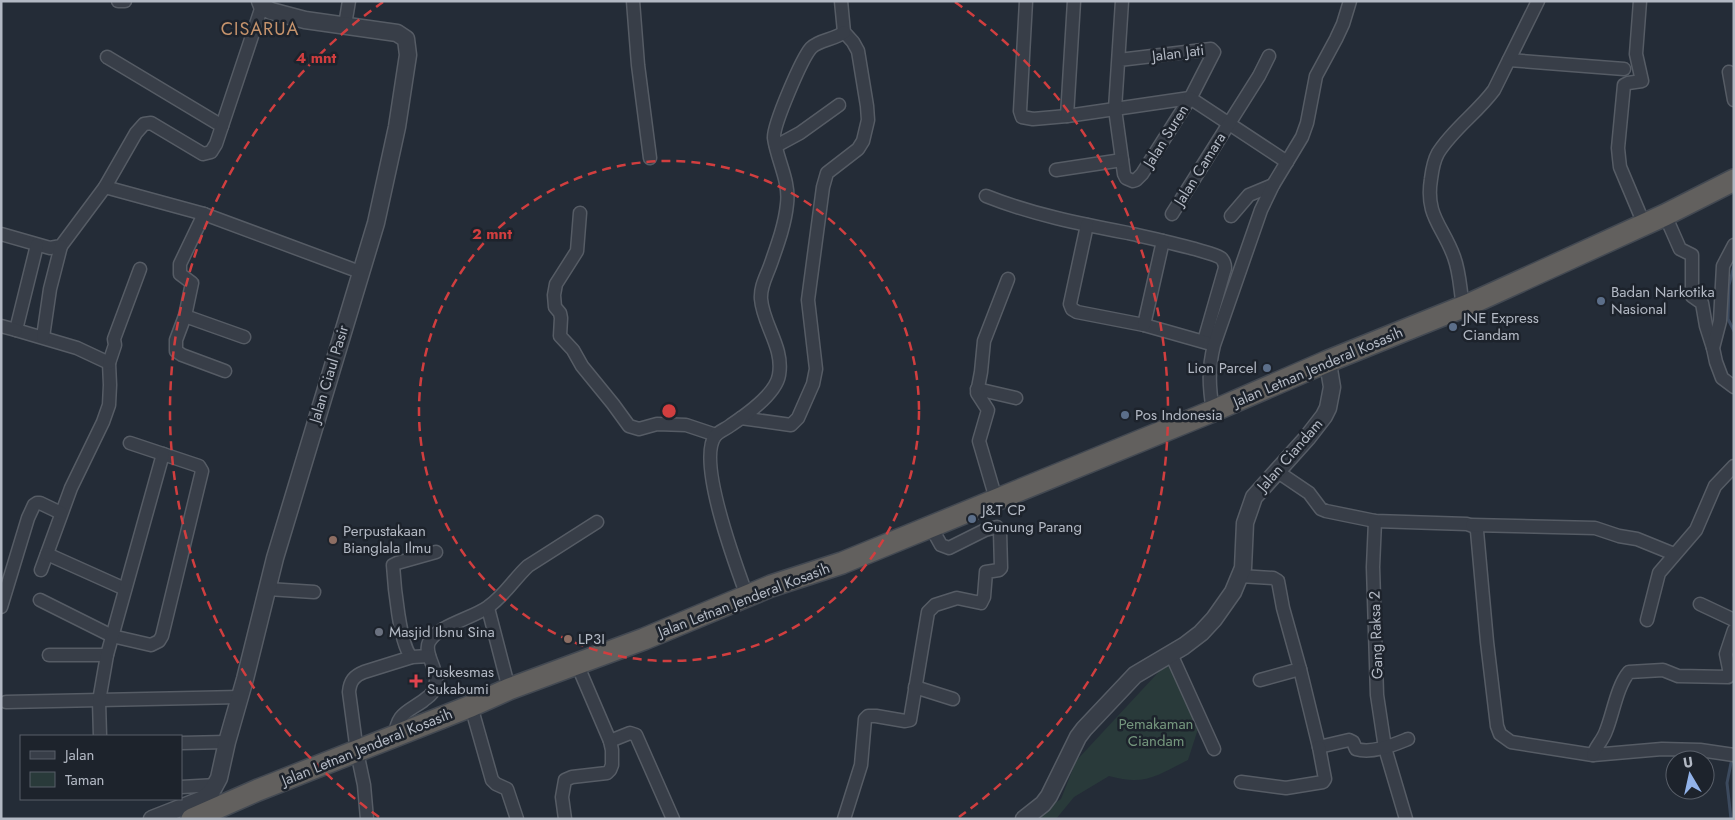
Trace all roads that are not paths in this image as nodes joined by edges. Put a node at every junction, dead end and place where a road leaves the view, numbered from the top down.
1 (118, 1) edge
2 (125, 1) edge
3 (349, 1) edge
4 (633, 1) edge
5 (841, 1) edge
6 (1026, 1) edge
7 (1074, 1) edge
8 (1122, 1) edge
9 (1350, 1) edge
10 (1538, 1) edge
11 (1640, 1) edge
12 (261, 3) edge
13 (345, 25) junction
14 (844, 32) junction
15 (1269, 56) dead end
16 (108, 57) dead end
17 (1119, 60) junction
18 (1510, 60) junction
19 (1624, 69) dead end
20 (1729, 72) dead end
21 (1190, 98) junction
22 (1734, 100) edge
23 (839, 105) dead end
24 (1115, 109) junction
25 (1067, 116) junction
26 (1228, 124) junction
27 (222, 126) junction
28 (776, 146) junction
29 (650, 158) dead end
30 (1122, 160) junction
31 (1287, 162) junction
32 (1056, 170) dead end
33 (1734, 180) edge
34 (1273, 185) junction
35 (105, 187) junction
36 (986, 196) dead end
37 (580, 213) dead end
38 (204, 214) junction
39 (1172, 214) dead end
40 (1666, 215) junction
41 (1231, 216) dead end
42 (1644, 224) junction
43 (1087, 225) junction
44 (1, 234) edge
45 (1164, 241) junction
46 (37, 245) junction
47 (1734, 245) edge
48 (61, 246) junction
49 (140, 269) dead end
50 (360, 272) junction
51 (1008, 279) dead end
52 (1463, 306) junction
53 (185, 316) junction
54 (1144, 325) junction
55 (1, 326) edge
56 (16, 330) junction
57 (43, 337) junction
58 (244, 337) dead end
59 (1209, 343) junction
60 (1713, 348) junction
61 (1326, 362) junction
62 (109, 363) junction
63 (226, 371) dead end
64 (1734, 387) edge
65 (977, 389) junction
66 (1016, 398) dead end
67 (1213, 411) junction
68 (741, 418) junction
69 (716, 435) junction
70 (130, 443) dead end
71 (163, 454) junction
72 (1734, 466) edge
73 (1278, 472) junction
74 (996, 499) junction
75 (61, 513) junction
76 (1375, 521) junction
77 (597, 522) dead end
78 (1472, 525) junction
79 (931, 526) junction
80 (436, 552) dead end
81 (47, 554) junction
82 (1674, 554) junction
83 (41, 570) dead end
84 (1240, 576) junction
85 (125, 589) junction
86 (268, 589) junction
87 (314, 592) dead end
88 (747, 596) junction
89 (40, 600) dead end
90 (1700, 604) dead end
91 (1, 607) edge
92 (488, 608) junction
93 (1647, 620) dead end
94 (1734, 629) edge
95 (112, 636) junction
96 (1171, 654) junction
97 (49, 655) dead end
98 (107, 655) junction
99 (429, 656) junction
100 (412, 657) junction
101 (577, 664) junction
102 (1300, 669) junction
103 (1260, 680) dead end
104 (915, 687) junction
105 (509, 689) junction
106 (240, 697) junction
107 (953, 699) dead end
108 (99, 701) junction
109 (6, 702) dead end
110 (471, 706) junction
111 (100, 735) edge
112 (394, 738) junction
113 (1408, 739) dead end
114 (610, 741) junction
115 (227, 742) junction
116 (182, 743) edge
117 (1319, 748) junction
118 (1385, 748) junction
119 (1214, 749) dead end
120 (357, 752) junction
121 (1593, 755) junction
122 (1734, 755) edge
123 (1241, 782) dead end
124 (217, 785) junction
125 (182, 787) edge
126 (152, 819) edge
127 (192, 819) edge
128 (367, 819) edge
129 (517, 819) edge
130 (565, 819) edge
131 (673, 819) edge
132 (844, 819) edge
133 (1024, 819) edge
134 (1406, 819) edge

1 - 2 street
3 - 13 street
4 - 29 street
5 - 14 street
6 - 25 street
7 - 25 street
8 - 17 street, Jalan Suren
9 - 31 street
10 - 18 street
11 - 42 street
12 - 13 street, Jalan Ciaul Pasir
12 - 27 street
13 - 50 street, Jalan Ciaul Pasir
14 - 28 street
14 - 68 street
15 - 26 street, Jalan Camara
16 - 27 street
17 - 21 street, Jalan Jati
17 - 24 street, Jalan Suren
18 - 19 street
18 - 52 street
20 - 22 street
21 - 24 street
21 - 26 street
21 - 30 street, Jalan Suren
23 - 28 street
24 - 25 street
24 - 30 street, Jalan Suren
26 - 31 street
26 - 39 street, Jalan Camara
27 - 35 street
28 - 68 street
30 - 32 street
31 - 34 street
33 - 40 highway, Jalan Letnan Jenderal Kosasih
34 - 41 street
34 - 59 street
35 - 38 street
35 - 48 street
36 - 43 street
37 - 69 street
38 - 50 street
38 - 53 street
40 - 42 highway, Jalan Letnan Jenderal Kosasih
40 - 60 street
42 - 52 highway, Jalan Letnan Jenderal Kosasih
43 - 45 street
43 - 54 street
44 - 46 street
45 - 54 street
45 - 59 street
46 - 48 street
46 - 56 street
47 - 60 street
48 - 57 street
49 - 62 street
50 - 86 street, Jalan Ciaul Pasir
51 - 65 street
52 - 61 highway, Jalan Letnan Jenderal Kosasih
53 - 58 street
53 - 63 street
54 - 59 street
55 - 56 street
56 - 57 street
57 - 62 street
59 - 67 street
60 - 64 street
61 - 67 highway, Jalan Letnan Jenderal Kosasih
61 - 73 street, Jalan Ciandam
62 - 75 street
65 - 66 street
65 - 74 street
67 - 74 highway, Jalan Letnan Jenderal Kosasih
68 - 69 street
69 - 88 street
70 - 71 street
71 - 85 street
71 - 95 street
72 - 82 street
73 - 76 street
73 - 84 street, Jalan Ciandam
74 - 79 highway, Jalan Letnan Jenderal Kosasih
75 - 81 street
75 - 91 street
76 - 78 street
76 - 118 street, Gang Raksa 2
77 - 92 street
78 - 82 street
78 - 121 street
79 - 88 highway, Jalan Letnan Jenderal Kosasih
79 - 104 street
80 - 100 street
81 - 83 street
81 - 85 street
82 - 93 street
84 - 96 street, Jalan Ciandam
84 - 102 street
85 - 95 street
86 - 87 street
86 - 106 street, Jalan Ciaul Pasir
88 - 101 highway, Jalan Letnan Jenderal Kosasih
89 - 95 street
90 - 94 street
92 - 99 street
92 - 105 street
94 - 121 street
95 - 98 street
96 - 119 street
96 - 133 street, Jalan Ciandam
97 - 98 street
98 - 108 street
99 - 100 street
99 - 112 street
100 - 120 street
101 - 105 highway, Jalan Letnan Jenderal Kosasih
101 - 114 street
102 - 103 street
102 - 117 street
104 - 107 street
104 - 132 street
105 - 110 highway, Jalan Letnan Jenderal Kosasih
106 - 108 street
106 - 115 street, Jalan Ciaul Pasir
108 - 109 street
108 - 111 street
110 - 112 highway, Jalan Letnan Jenderal Kosasih
110 - 129 street
112 - 120 highway, Jalan Letnan Jenderal Kosasih
113 - 118 street
114 - 130 street
114 - 131 street
115 - 116 street
115 - 124 street, Jalan Ciaul Pasir
117 - 118 street
117 - 123 street
118 - 134 street, Gang Raksa 2
120 - 127 highway, Jalan Letnan Jenderal Kosasih
120 - 128 street
121 - 122 street
124 - 125 street
124 - 126 street

